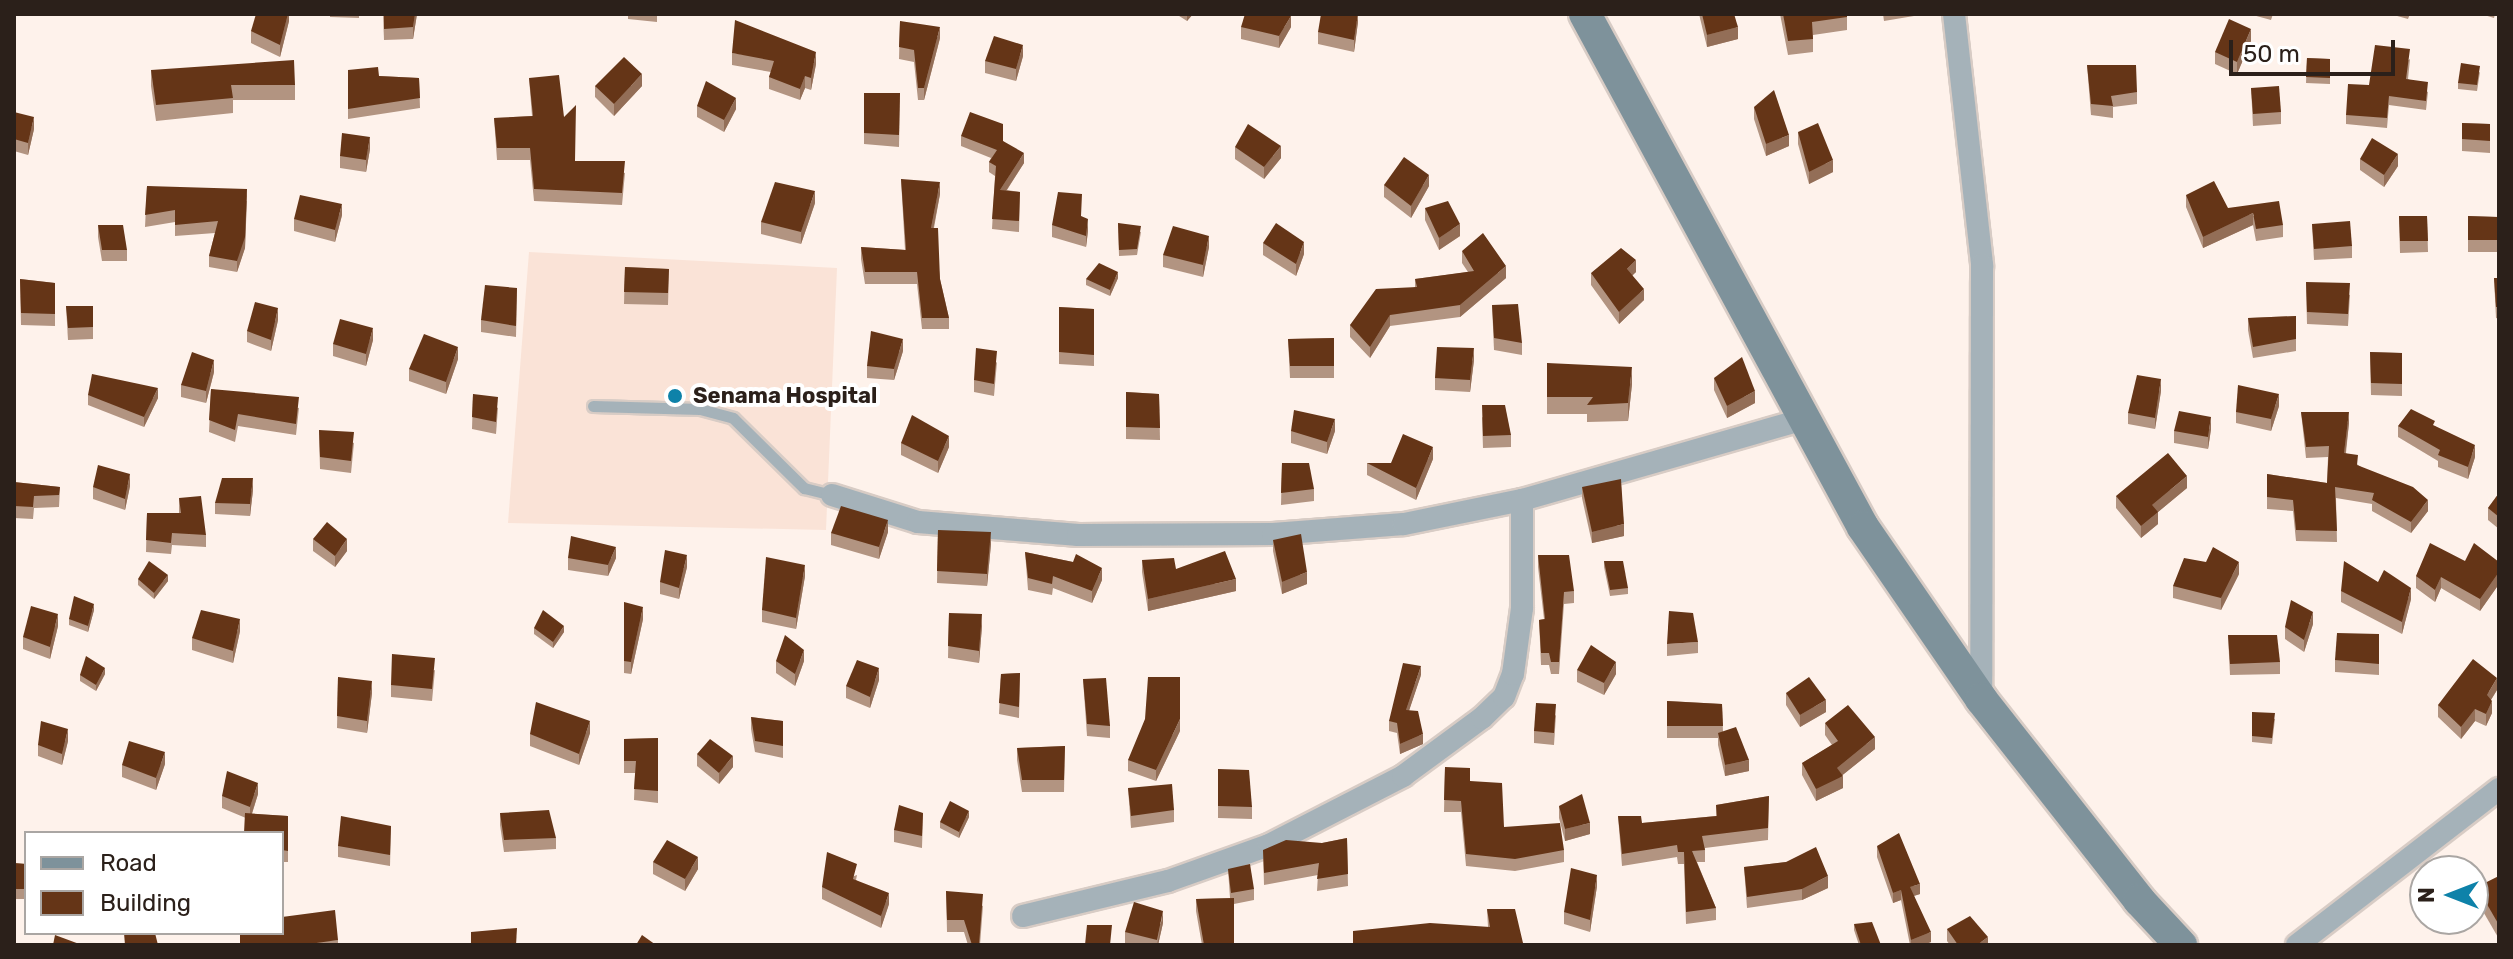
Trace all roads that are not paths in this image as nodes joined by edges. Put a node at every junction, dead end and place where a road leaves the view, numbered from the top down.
1 (1585, 14) edge
2 (1954, 14) edge
3 (593, 406) dead end
4 (1805, 419) junction
5 (832, 495) joint
6 (1522, 500) junction
7 (1981, 699) junction
8 (2492, 795) edge
9 (2499, 819) edge
10 (1023, 916) dead end
11 (2181, 945) edge
12 (2297, 945) edge

1 - 4 street
2 - 7 street
3 - 5 lane
4 - 6 street
4 - 7 street
5 - 6 street
6 - 10 street
7 - 11 street
8 - 9 street
8 - 12 street

